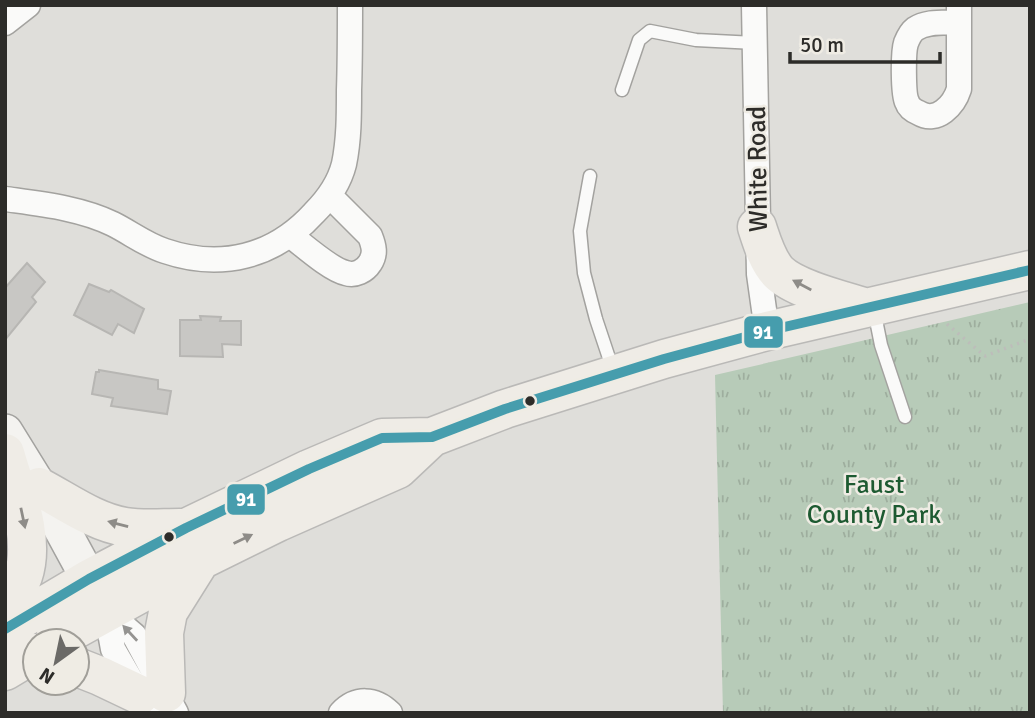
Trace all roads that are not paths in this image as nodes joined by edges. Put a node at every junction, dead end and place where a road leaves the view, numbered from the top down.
1 (28, 5) edge
2 (350, 5) edge
3 (754, 5) edge
4 (5, 23) edge
5 (755, 43) junction
6 (622, 90) dead end
7 (590, 176) dead end
8 (330, 196) junction
9 (5, 198) edge
10 (757, 227) junction
11 (290, 235) junction
12 (1030, 270) edge
13 (869, 307) junction
14 (767, 331) junction
15 (615, 373) junction
16 (905, 417) dead end
17 (5, 432) edge
18 (5, 453) edge
19 (40, 487) junction
20 (193, 544) junction
21 (98, 595) junction
22 (5, 610) edge
23 (67, 627) edge
24 (5, 629) edge
25 (21, 661) edge
26 (5, 671) edge
27 (91, 672) edge
28 (158, 703) edge
29 (341, 713) edge
30 (390, 713) edge

1 - 4 street
2 - 8 street
3 - 5 street, White Road
5 - 6 lane
5 - 10 street, White Road
7 - 15 lane
8 - 11 street
8 - 11 street
9 - 11 street
13 -> 10 main road
10 - 14 street, White Road
12 - 13 main road
13 - 14 main road
13 - 16 lane
14 - 15 main road
15 - 20 main road
17 - 19 main road
18 -> 22 main road
20 -> 19 main road
19 - 21 main road
20 - 21 main road
20 - 28 main road
21 - 23 main road
21 - 24 main road
21 - 28 street
25 - 26 main road
27 - 28 main road
29 - 30 street

